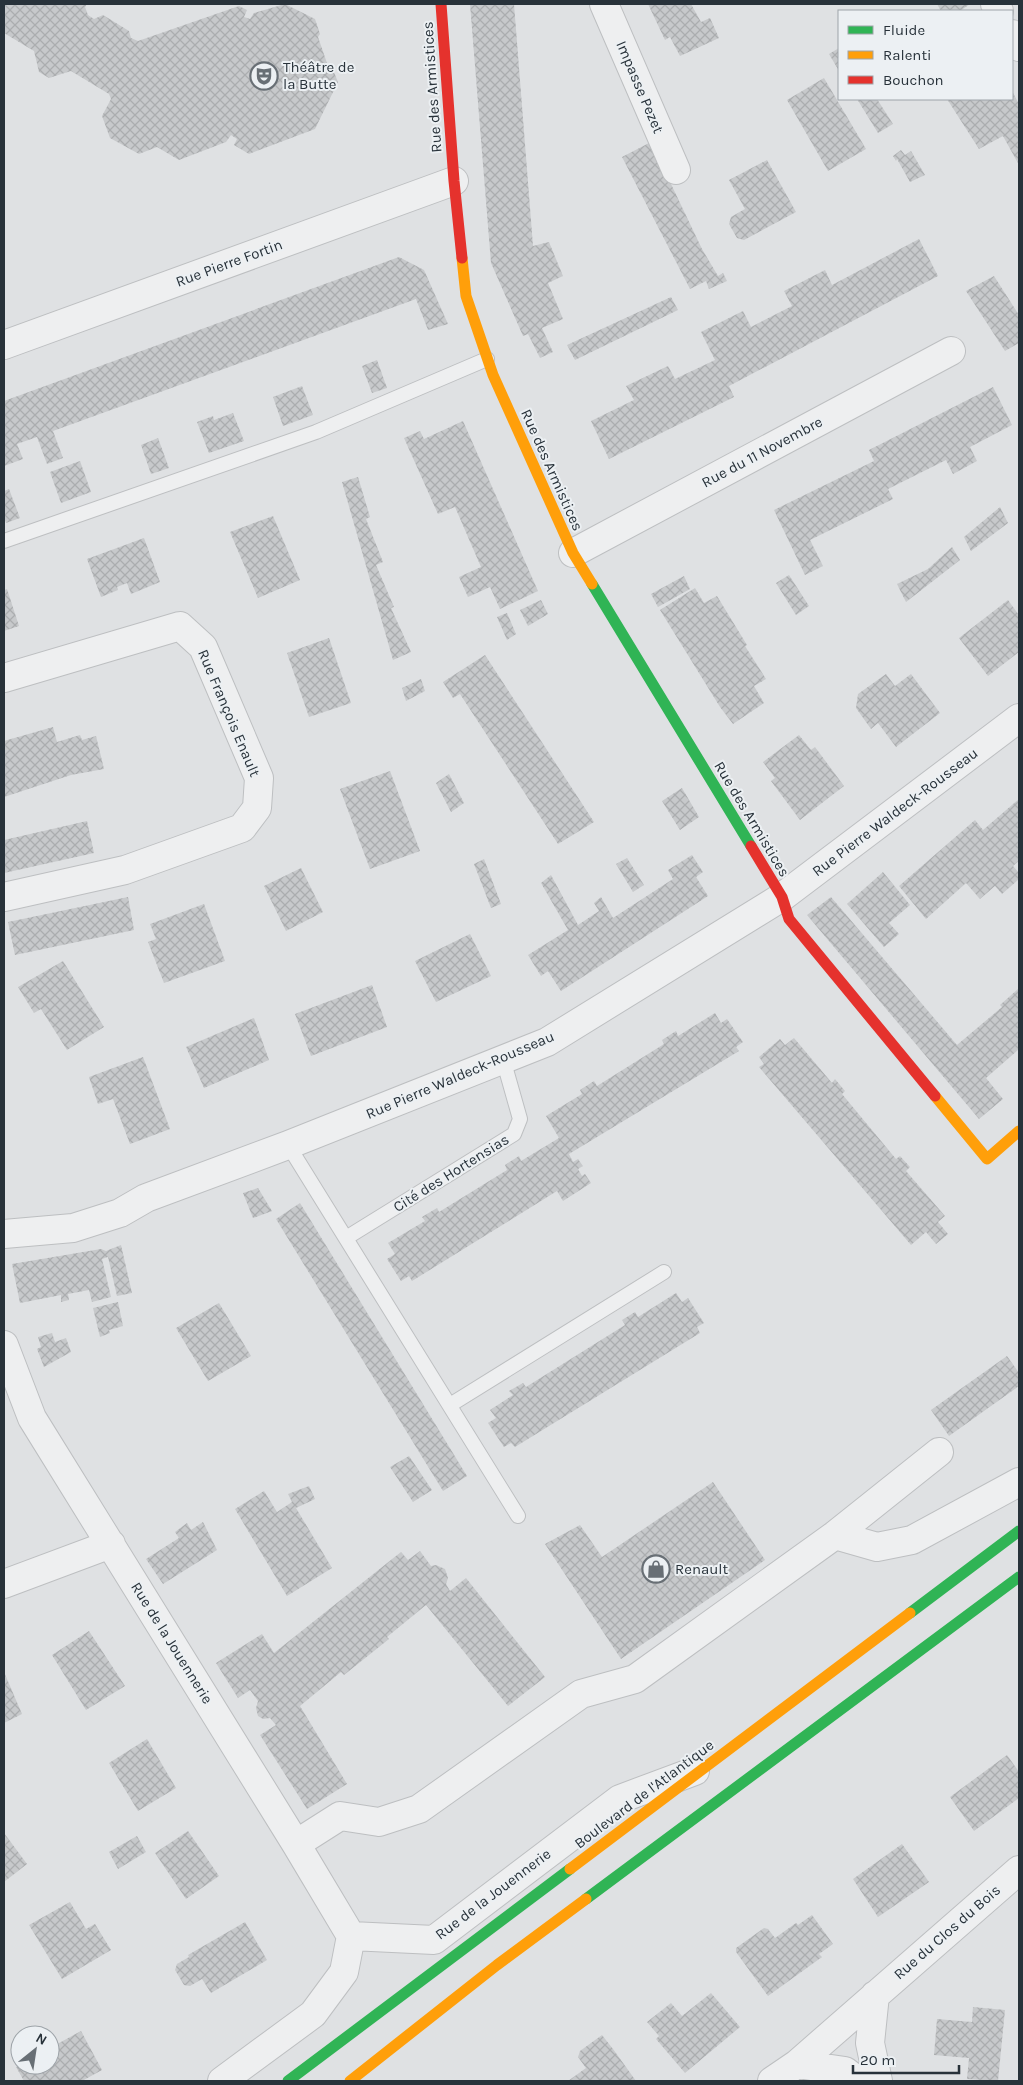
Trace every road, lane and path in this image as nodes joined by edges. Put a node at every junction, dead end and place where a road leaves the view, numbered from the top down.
1 (441, 4) edge
2 (604, 4) edge
3 (1013, 36) edge
4 (1019, 47) edge
5 (676, 170) dead end
6 (454, 180) junction
7 (4, 345) edge
8 (952, 351) dead end
9 (487, 359) junction
10 (4, 541) edge
11 (573, 553) junction
12 (4, 678) edge
13 (1019, 718) edge
14 (782, 897) junction
15 (4, 898) edge
16 (502, 1059) junction
17 (1019, 1131) edge
18 (288, 1145) junction
19 (4, 1234) edge
20 (346, 1238) junction
21 (664, 1272) dead end
22 (4, 1345) edge
23 (450, 1405) junction
24 (939, 1452) dead end
25 (1019, 1482) edge
26 (518, 1516) dead end
27 (1019, 1532) edge
28 (835, 1535) junction
29 (111, 1544) junction
30 (1019, 1577) edge
31 (4, 1584) edge
32 (704, 1768) junction
33 (296, 1844) junction
34 (1019, 1870) edge
35 (350, 1936) junction
36 (875, 1994) junction
37 (797, 2064) junction
38 (222, 2081) edge
39 (288, 2081) edge
40 (350, 2081) edge
41 (772, 2081) edge
42 (858, 2081) edge
43 (878, 2081) edge

1 - 6 main road, Rue des Armistices
2 - 5 street, Impasse Pezet
3 - 4 street
6 - 7 street, Rue Pierre Fortin
6 - 9 main road, Rue des Armistices
8 - 11 street, Rue du 11 Novembre
9 - 10 lane
9 - 11 main road, Rue des Armistices
11 - 14 main road, Rue des Armistices
12 - 15 street, Rue François Enault
13 - 14 street, Rue Pierre Waldeck-Rousseau
14 - 16 street, Rue Pierre Waldeck-Rousseau
14 - 17 main road, Rue des Armistices
16 - 18 street, Rue Pierre Waldeck-Rousseau
16 - 20 lane, Cité des Hortensias
18 - 19 street, Rue Pierre Waldeck-Rousseau
18 - 20 lane
20 - 23 lane
21 - 23 lane
22 - 29 street, Rue de la Jouennerie
23 - 26 lane
24 - 28 street
25 - 28 street
27 - 32 main road, Boulevard de l'Atlantique
28 - 33 street
29 - 31 street
29 - 33 street, Rue de la Jouennerie
30 - 40 main road
32 - 35 street, Rue de la Jouennerie
32 - 39 main road, Boulevard de l'Atlantique
33 - 35 street, Rue de la Jouennerie
34 - 36 street, Rue du Clos du Bois
35 - 38 street
36 - 37 street, Rue du Clos du Bois
36 - 43 street
37 - 41 street, Rue du Clos du Bois
37 - 42 street

